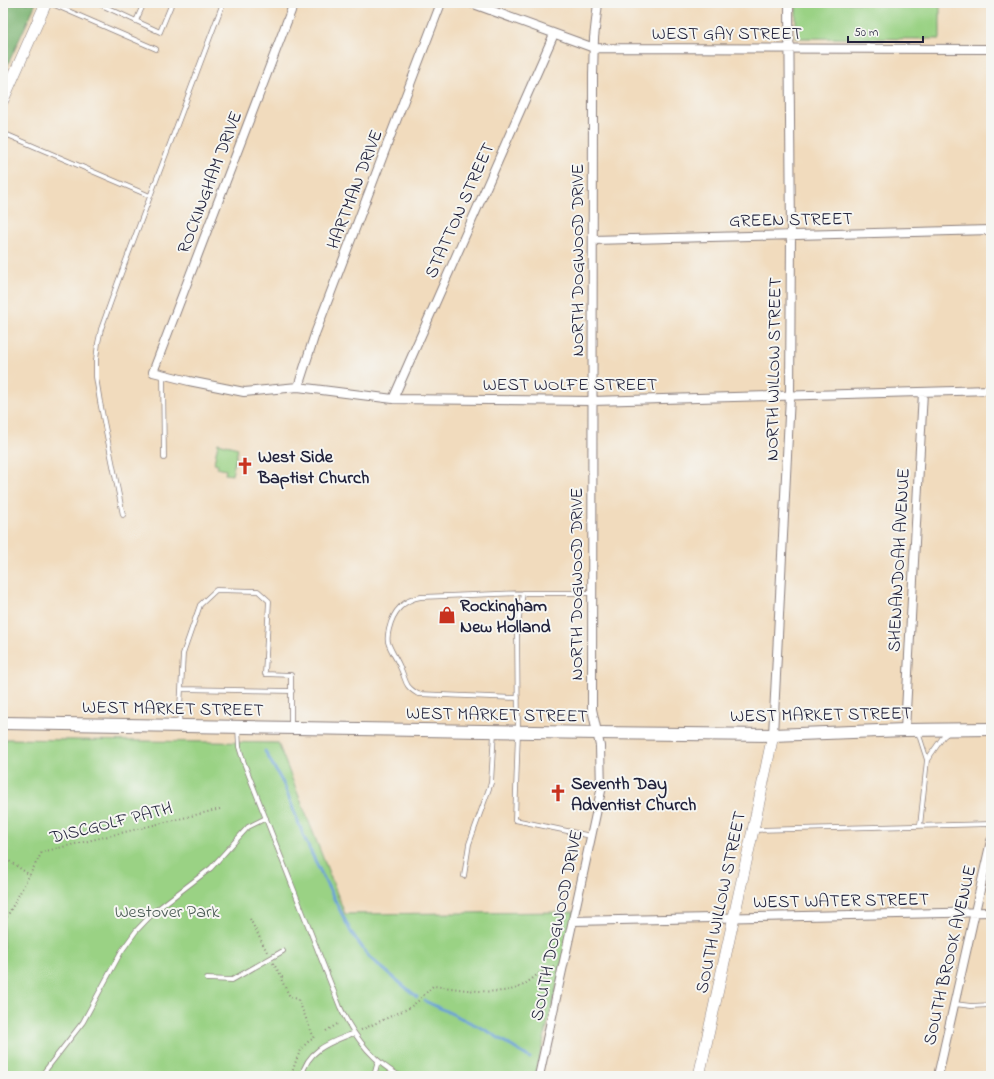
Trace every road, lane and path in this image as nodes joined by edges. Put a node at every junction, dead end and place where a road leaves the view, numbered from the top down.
1 (46, 3) edge
2 (50, 3) edge
3 (98, 3) edge
4 (144, 3) edge
5 (172, 3) edge
6 (222, 3) edge
7 (294, 3) edge
8 (441, 3) edge
9 (471, 3) edge
10 (598, 3) edge
11 (789, 3) edge
12 (136, 21) junction
13 (554, 34) junction
14 (594, 48) junction
15 (156, 49) dead end
16 (789, 49) junction
17 (991, 49) edge
18 (3, 100) edge
19 (3, 133) edge
20 (150, 196) junction
21 (991, 230) edge
22 (791, 235) junction
23 (593, 240) junction
24 (153, 372) joint
25 (163, 374) junction
26 (298, 387) junction
27 (991, 390) edge
28 (922, 392) junction
29 (790, 396) junction
30 (393, 399) junction
31 (592, 401) junction
32 (164, 458) dead end
33 (123, 515) dead end
34 (523, 593) junction
35 (592, 593) junction
36 (181, 689) junction
37 (292, 691) junction
38 (518, 698) junction
39 (3, 723) edge
40 (179, 726) junction
41 (238, 727) junction
42 (291, 728) junction
43 (953, 729) junction
44 (991, 729) edge
45 (911, 730) junction
46 (494, 731) junction
47 (518, 732) junction
48 (597, 733) junction
49 (773, 735) junction
50 (927, 760) junction
51 (220, 809) dead end
52 (266, 818) junction
53 (991, 824) edge
54 (920, 826) junction
55 (753, 830) junction
56 (591, 836) junction
57 (991, 842) edge
58 (3, 857) edge
59 (30, 875) junction
60 (464, 876) dead end
61 (975, 912) junction
62 (991, 912) edge
63 (734, 918) junction
64 (250, 919) dead end
65 (573, 921) junction
66 (3, 924) edge
67 (283, 951) dead end
68 (271, 958) junction
69 (563, 967) junction
70 (207, 979) dead end
71 (955, 1004) junction
72 (991, 1005) edge
73 (339, 1023) dead end
74 (326, 1031) dead end
75 (354, 1033) junction
76 (378, 1061) junction
77 (41, 1076) edge
78 (291, 1076) edge
79 (302, 1076) edge
80 (374, 1076) edge
81 (400, 1076) edge
82 (539, 1076) edge
83 (699, 1076) edge
84 (938, 1076) edge

1 - 18 street
2 - 15 lane
3 - 12 lane
4 - 12 lane
5 - 12 lane
6 - 20 lane
7 - 24 street, ROCKINGHAM DRIVE
8 - 26 street, HARTMAN DRIVE
9 - 13 street, WEST GAY STREET
10 - 14 street, NORTH DOGWOOD DRIVE
11 - 16 street, NORTH WILLOW STREET
13 - 14 street, WEST GAY STREET
13 - 30 street, STATTON STREET
14 - 16 street, WEST GAY STREET
14 - 23 street, NORTH DOGWOOD DRIVE
16 - 17 street, WEST GAY STREET
16 - 22 street, NORTH WILLOW STREET
19 - 20 lane
20 - 33 lane
21 - 22 street, GREEN STREET
22 - 23 street, GREEN STREET
22 - 29 street, NORTH WILLOW STREET
23 - 31 street, NORTH DOGWOOD DRIVE
24 - 25 street, WEST WOLFE STREET
25 - 26 street, WEST WOLFE STREET
25 - 32 lane
26 - 30 street, WEST WOLFE STREET
27 - 28 street, WEST WOLFE STREET
28 - 29 street, WEST WOLFE STREET
28 - 45 street, SHENANDOAH AVENUE
29 - 31 street, WEST WOLFE STREET
29 - 49 street, NORTH WILLOW STREET
30 - 31 street, WEST WOLFE STREET
31 - 35 street, NORTH DOGWOOD DRIVE
34 - 35 lane
34 - 38 lane
34 - 38 lane
35 - 48 street, NORTH DOGWOOD DRIVE
36 - 37 lane
36 - 37 lane
36 - 40 lane
37 - 42 lane
38 - 47 lane
39 - 40 main road, WEST MARKET STREET
40 - 41 main road, WEST MARKET STREET
41 - 42 main road, WEST MARKET STREET
41 - 52 lane
42 - 46 main road, WEST MARKET STREET
43 - 44 main road, WEST MARKET STREET
43 - 45 main road, WEST MARKET STREET
43 - 50 lane
45 - 49 main road, WEST MARKET STREET
45 - 50 lane
46 - 47 main road, WEST MARKET STREET
46 - 60 lane
47 - 48 main road, WEST MARKET STREET
47 - 56 lane
48 - 49 main road, WEST MARKET STREET
48 - 56 street, SOUTH DOGWOOD DRIVE
49 - 55 street, SOUTH WILLOW STREET
50 - 54 lane
51 - 59 path, DISCGOLF PATH
52 - 75 lane
52 - 77 lane
53 - 54 lane
54 - 55 lane
55 - 63 street, SOUTH WILLOW STREET
56 - 65 street, SOUTH DOGWOOD DRIVE
57 - 61 street, SOUTH BROOK AVENUE
58 - 59 path
59 - 66 path, DISCGOLF PATH
61 - 62 street, WEST WATER STREET
61 - 63 street, WEST WATER STREET
61 - 71 street, SOUTH BROOK AVENUE
63 - 65 street, WEST WATER STREET
63 - 83 street, SOUTH WILLOW STREET
64 - 68 path
65 - 69 street, SOUTH DOGWOOD DRIVE
67 - 68 lane
68 - 70 lane
68 - 78 path
69 - 75 path
69 - 82 street, SOUTH DOGWOOD DRIVE
71 - 72 lane
71 - 84 street, SOUTH BROOK AVENUE
73 - 74 path
75 - 76 lane
75 - 79 lane
76 - 80 lane
76 - 81 lane

